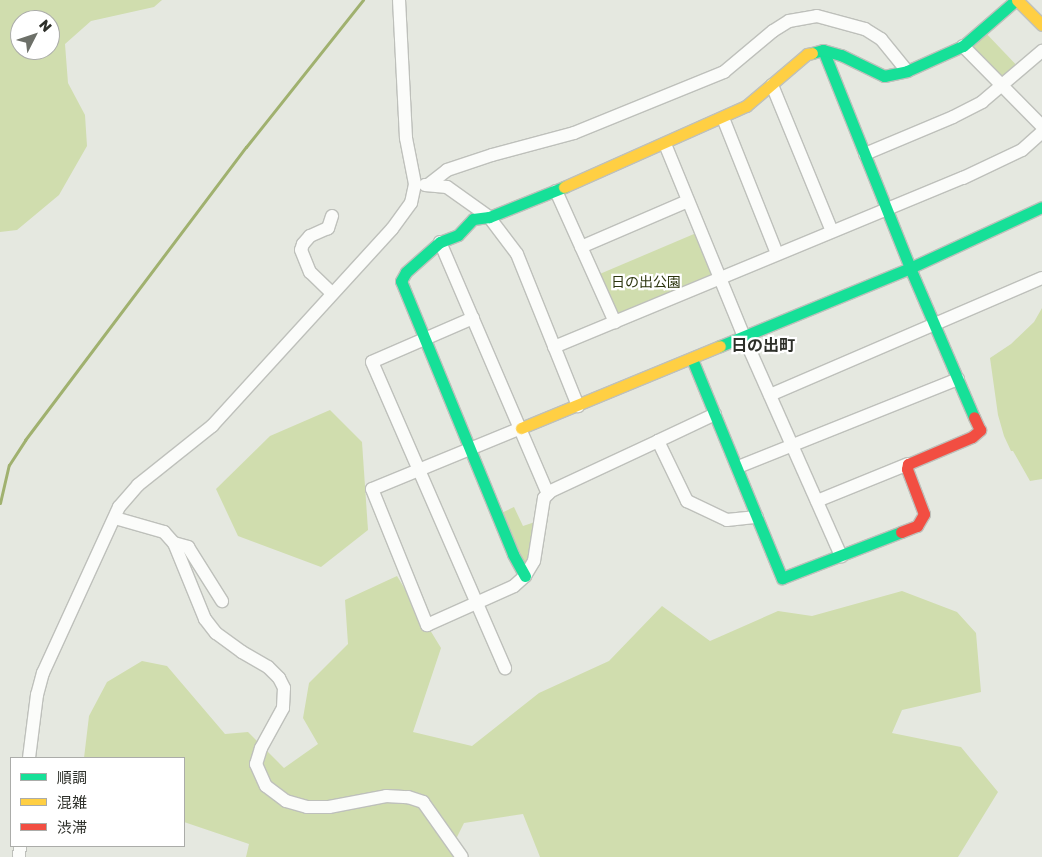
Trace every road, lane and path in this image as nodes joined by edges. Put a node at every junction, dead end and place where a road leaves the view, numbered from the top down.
1 (399, 0) edge
2 (1016, 0) edge
3 (1042, 26) edge
4 (963, 46) junction
5 (823, 50) junction
6 (1042, 51) edge
7 (906, 71) junction
8 (772, 85) junction
9 (1003, 86) junction
10 (723, 118) junction
11 (1042, 126) edge
12 (1042, 132) edge
13 (665, 144) junction
14 (865, 154) junction
15 (421, 184) junction
16 (556, 191) junction
17 (688, 202) junction
18 (886, 208) junction
19 (1042, 208) edge
20 (332, 216) dead end
21 (489, 217) junction
22 (832, 231) junction
23 (440, 242) junction
24 (581, 247) junction
25 (777, 254) junction
26 (910, 268) junction
27 (720, 278) junction
28 (1042, 278) edge
29 (332, 293) junction
30 (473, 318) junction
31 (615, 322) junction
32 (934, 325) junction
33 (744, 336) junction
34 (424, 339) junction
35 (554, 347) junction
36 (692, 359) junction
37 (958, 379) junction
38 (770, 395) junction
39 (578, 406) junction
40 (715, 414) junction
41 (521, 428) junction
42 (658, 441) junction
43 (792, 446) junction
44 (469, 450) junction
45 (908, 464) junction
46 (738, 467) junction
47 (420, 470) junction
48 (548, 494) junction
49 (817, 501) junction
50 (757, 516) junction
51 (115, 518) junction
52 (174, 543) junction
53 (841, 556) junction
54 (525, 576) junction
55 (222, 601) dead end
56 (476, 603) junction
57 (504, 668) dead end
58 (29, 757) edge
59 (462, 857) edge

1 - 15 street
2 - 3 main road
2 - 4 main road
4 - 7 main road
4 - 9 street
5 - 7 main road
5 - 8 main road
5 - 14 main road
6 - 9 street
7 - 15 street
8 - 10 main road
8 - 22 street
9 - 11 street
9 - 14 street
10 - 13 main road
10 - 25 street
12 - 18 street
13 - 16 main road
13 - 17 street
14 - 18 main road
15 - 21 street
15 - 29 street
16 - 21 main road
16 - 24 street
17 - 24 street
17 - 27 street
18 - 22 street
18 - 26 main road
19 - 26 main road
20 - 29 street
21 - 23 main road
21 - 35 street
22 - 25 street
23 - 30 street
23 - 34 main road
24 - 31 street
25 - 27 street
26 - 32 main road
26 - 33 main road
27 - 31 street
27 - 33 street
28 - 32 street
29 - 51 street
30 - 34 street
30 - 41 street
31 - 35 street
32 - 37 main road
32 - 38 street
33 - 36 main road
33 - 38 street
34 - 44 main road
34 - 47 street
35 - 39 street
36 - 39 main road
36 - 40 main road
37 - 43 street
37 - 45 main road
38 - 43 street
39 - 41 main road
40 - 42 street
40 - 46 main road
41 - 44 street
41 - 48 street
42 - 48 street
42 - 50 street
43 - 46 street
43 - 49 street
44 - 47 street
44 - 54 main road
45 - 49 street
45 - 53 main road
46 - 50 main road
47 - 56 street
47 - 56 street
48 - 54 street
49 - 53 street
50 - 53 main road
51 - 52 street
51 - 58 street
52 - 55 street
52 - 59 street
54 - 56 street
56 - 57 street

